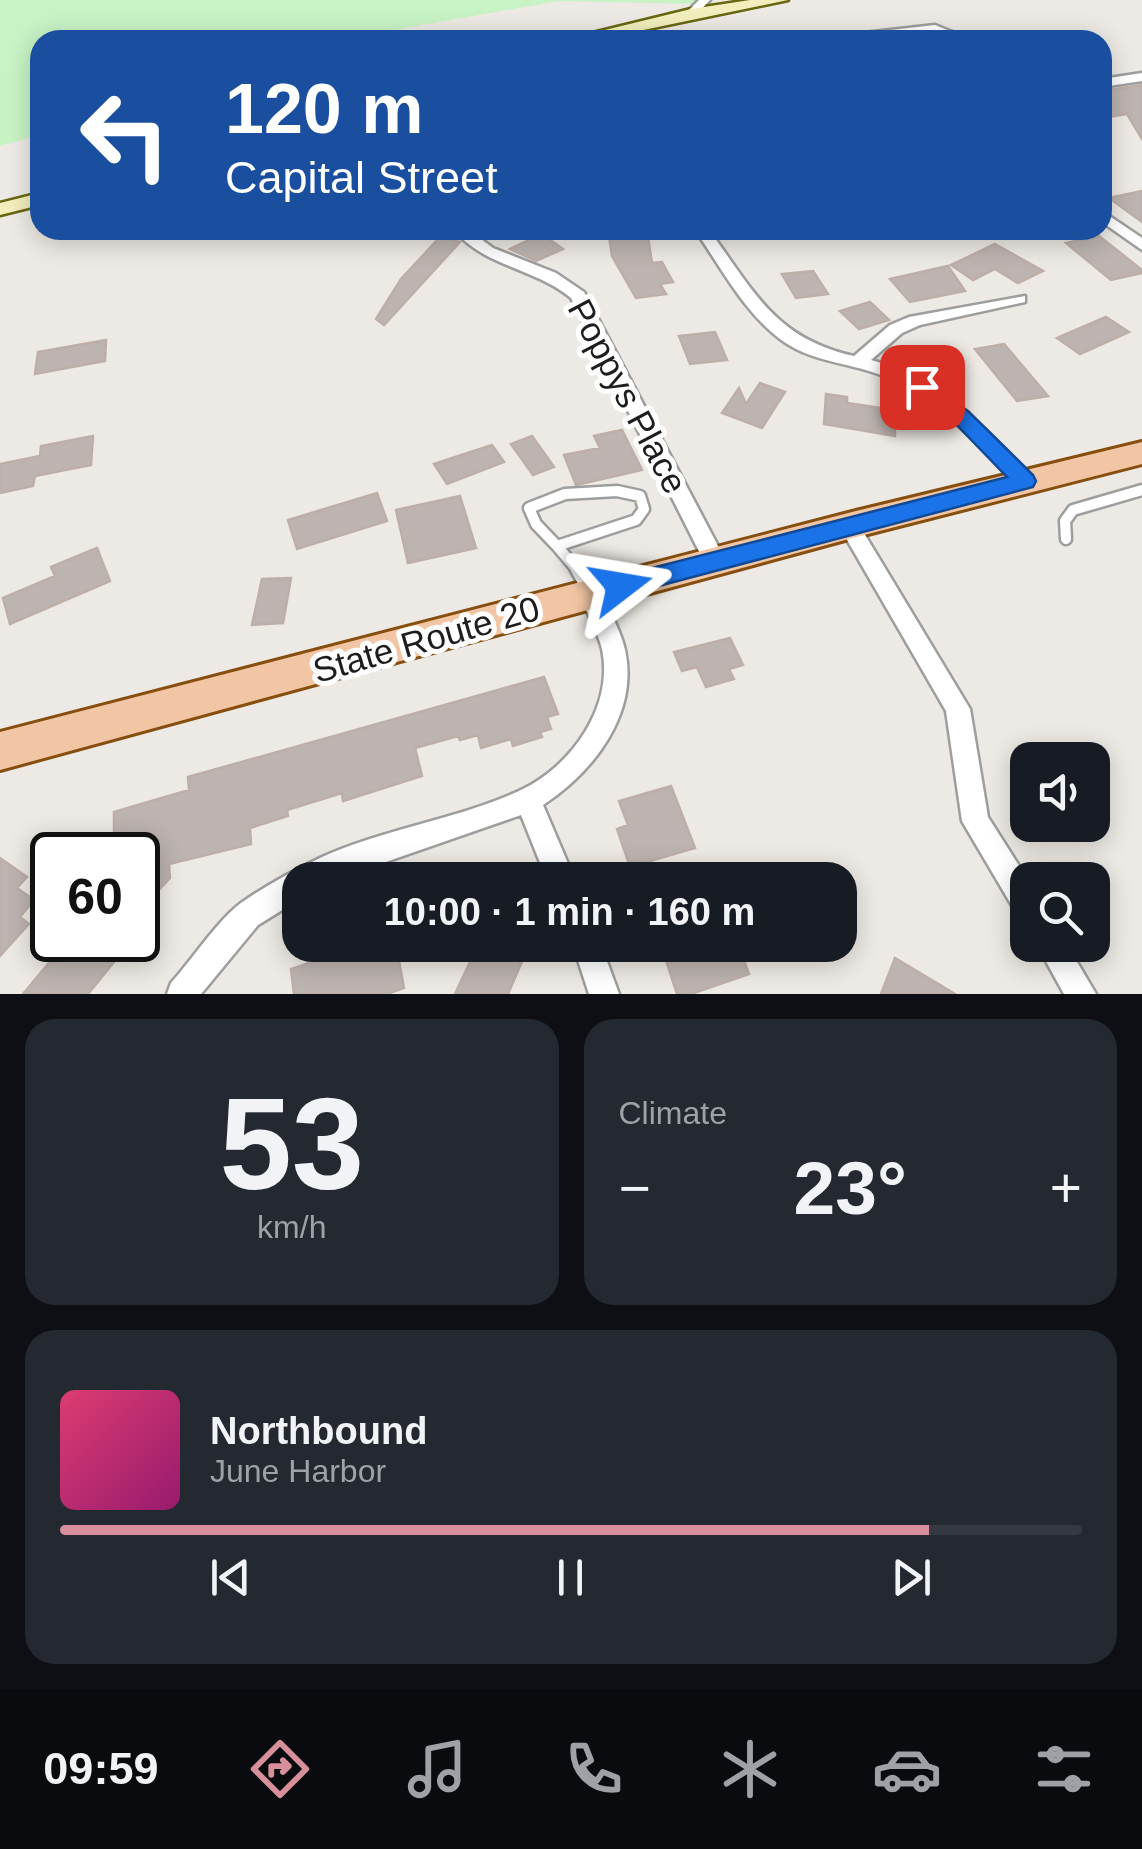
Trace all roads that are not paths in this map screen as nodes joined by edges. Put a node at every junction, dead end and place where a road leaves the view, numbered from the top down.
1 (705, 0) edge
2 (780, 0) edge
3 (691, 14) junction
4 (618, 30) edge
5 (1142, 77) edge
6 (1112, 82) edge
7 (30, 201) edge
8 (0, 209) edge
9 (1112, 222) edge
10 (474, 240) edge
11 (709, 240) edge
12 (1142, 245) edge
13 (1019, 299) dead end
14 (858, 362) junction
15 (1142, 453) edge
16 (1025, 481) junction
17 (1142, 490) edge
18 (850, 526) junction
19 (1066, 539) dead end
20 (557, 546) junction
21 (716, 563) junction
22 (590, 594) junction
23 (0, 751) edge
24 (528, 800) junction
25 (346, 862) edge
26 (554, 862) edge
27 (1010, 877) edge
28 (282, 894) edge
29 (593, 962) edge
30 (1062, 962) edge
31 (182, 994) edge
32 (604, 994) edge
33 (1082, 994) edge

1 - 3 street
2 - 3 street
3 - 4 street
5 - 6 street
7 - 8 street
9 - 12 street
10 - 21 street, Poppys Place
11 - 14 street
13 - 14 street
14 - 16 street
15 - 16 main road, State Route 20
16 - 18 main road, State Route 20
17 - 19 lane
18 - 21 main road, State Route 20
18 - 27 street
20 - 20 lane
20 - 22 lane
21 - 22 main road, State Route 20
22 - 23 main road, State Route 20
22 - 24 street
24 - 25 street
24 - 26 street
28 - 31 street
29 - 32 street
30 - 33 street

